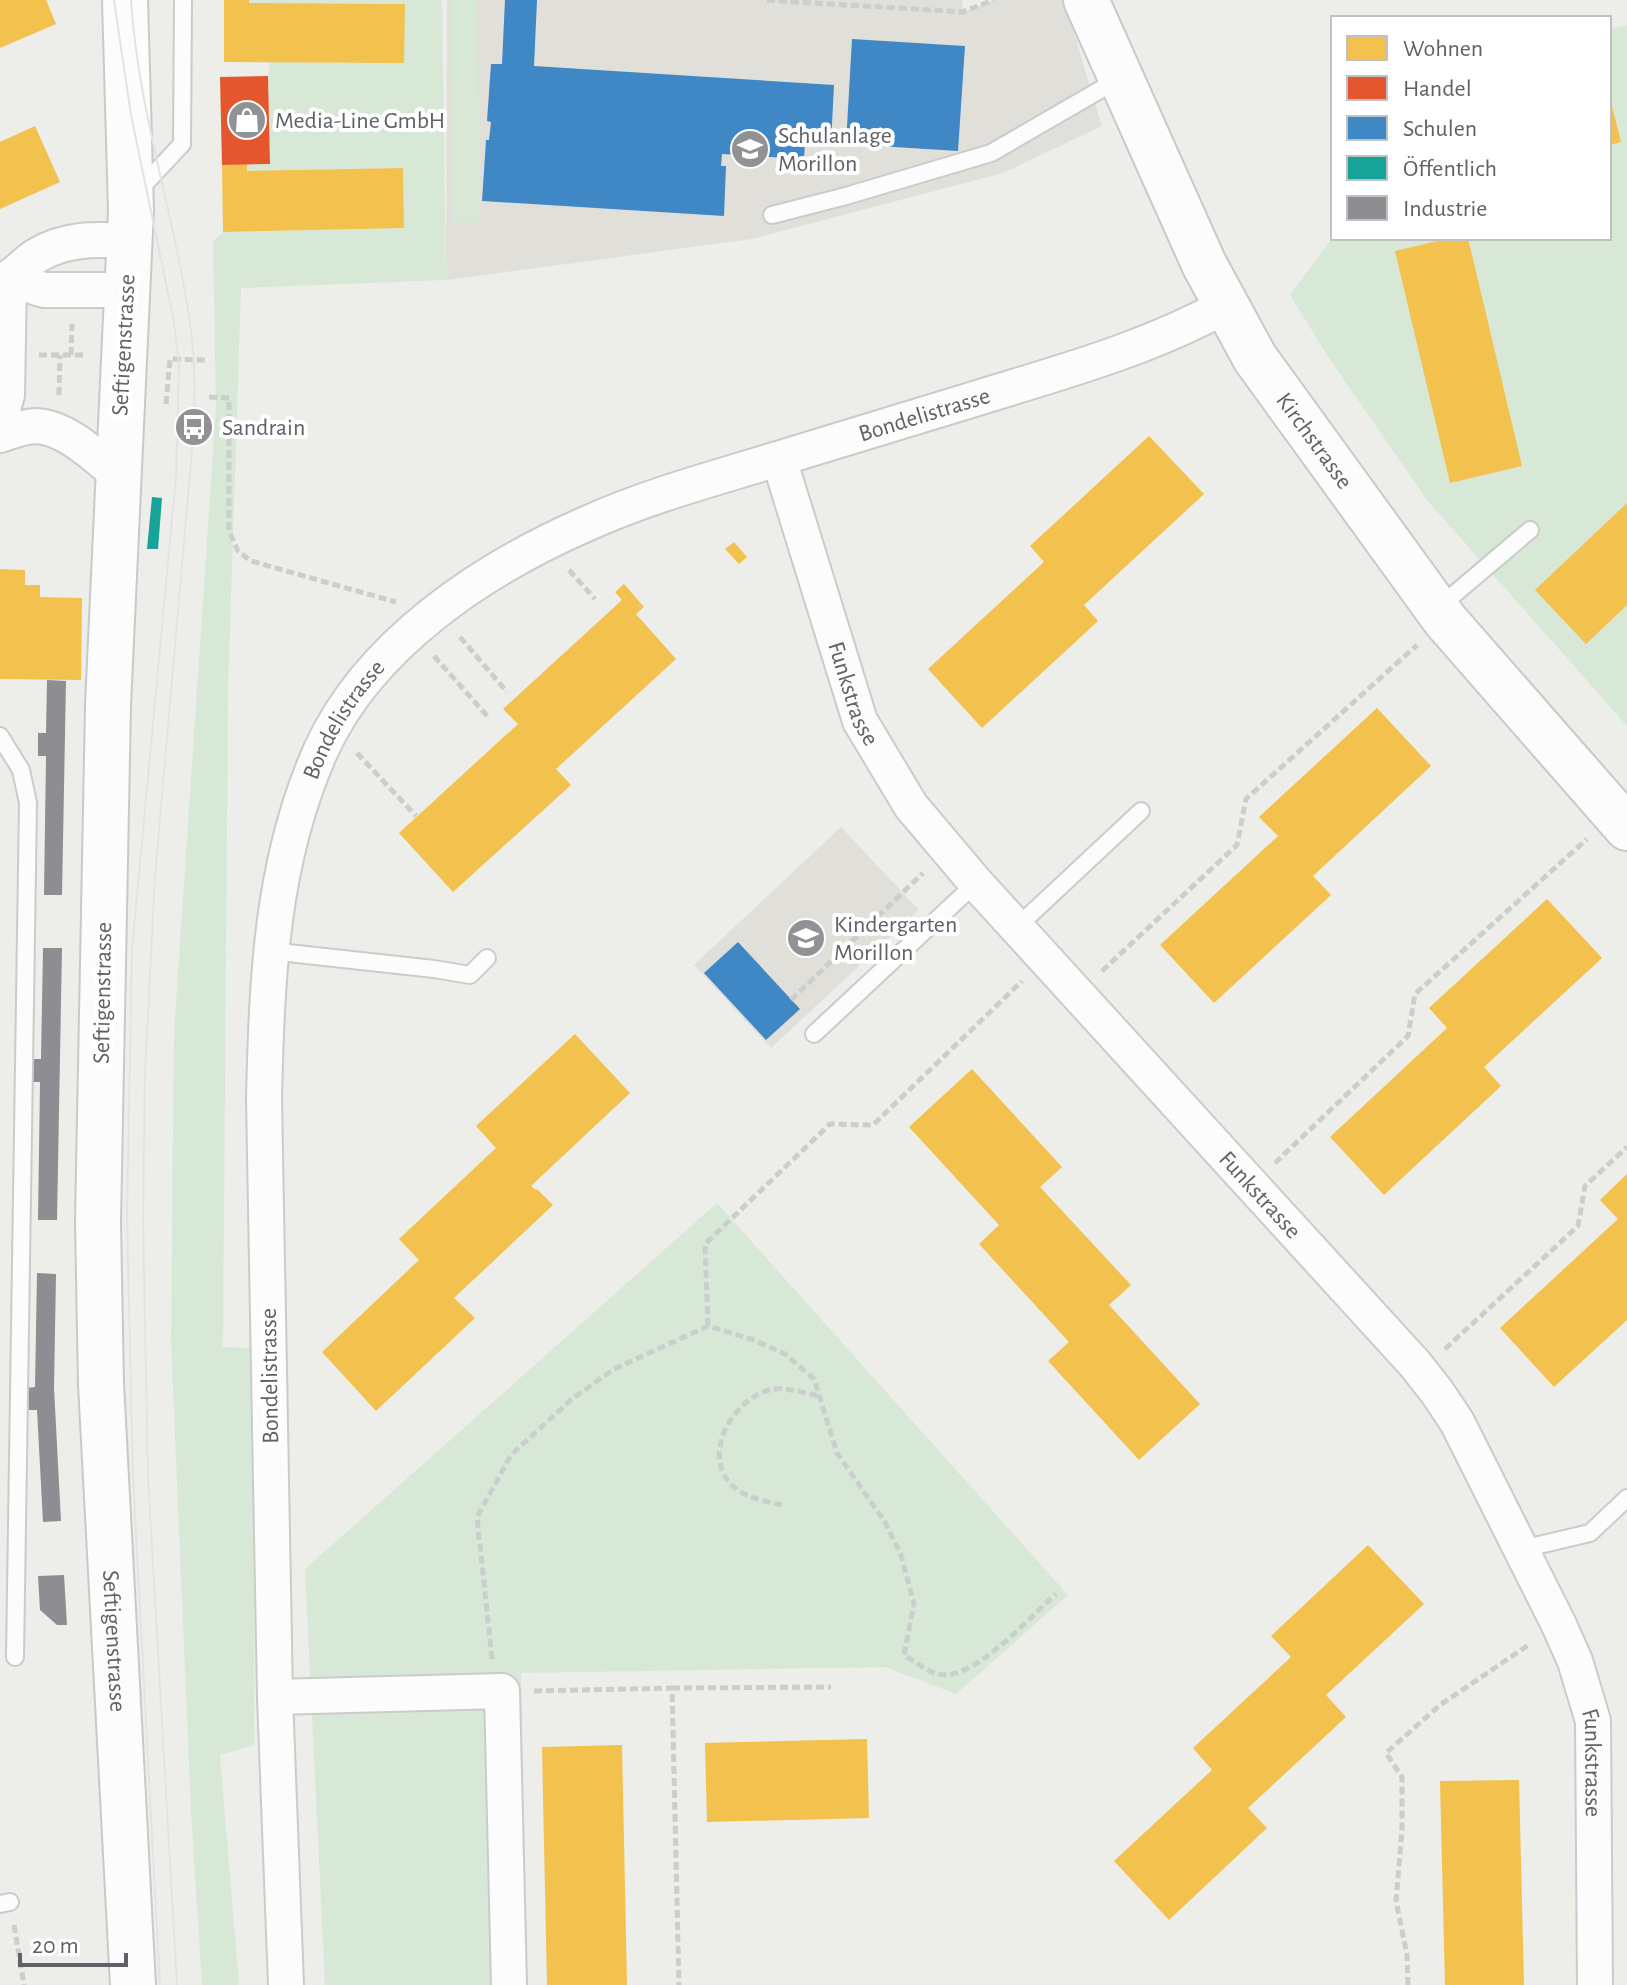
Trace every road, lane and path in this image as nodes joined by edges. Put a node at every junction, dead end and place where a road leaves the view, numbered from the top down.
1 (125, 0) edge
2 (183, 0) edge
3 (767, 0) edge
4 (994, 0) edge
5 (1086, 0) edge
6 (1121, 78) junction
7 (772, 215) dead end
8 (129, 220) junction
9 (4, 280) edge
10 (126, 290) junction
11 (1225, 306) junction
12 (72, 311) dead end
13 (37, 355) dead end
14 (60, 355) junction
15 (71, 355) junction
16 (86, 355) dead end
17 (206, 360) dead end
18 (59, 396) dead end
19 (209, 397) dead end
20 (166, 404) dead end
21 (0, 420) edge
22 (0, 435) edge
23 (779, 459) junction
24 (117, 474) junction
25 (1530, 530) dead end
26 (1436, 609) junction
27 (424, 623) junction
28 (1408, 653) dead end
29 (507, 692) dead end
30 (489, 718) dead end
31 (333, 727) junction
32 (0, 736) edge
33 (1141, 811) dead end
34 (416, 816) dead end
35 (1627, 828) edge
36 (1584, 841) dead end
37 (947, 850) junction
38 (976, 883) junction
39 (1017, 927) junction
40 (270, 951) junction
41 (487, 958) dead end
42 (1045, 958) junction
43 (1078, 993) junction
44 (791, 1000) dead end
45 (814, 1034) dead end
46 (1627, 1147) edge
47 (1252, 1185) junction
48 (708, 1326) junction
49 (1421, 1372) junction
50 (819, 1396) junction
51 (1627, 1498) edge
52 (782, 1505) dead end
53 (1522, 1549) junction
54 (1056, 1594) dead end
55 (1559, 1625) junction
56 (15, 1657) dead end
57 (831, 1687) dead end
58 (672, 1688) junction
59 (502, 1691) junction
60 (275, 1697) junction
61 (5, 1903) edge
62 (24, 1985) edge
63 (133, 1985) edge
64 (286, 1985) edge
65 (509, 1985) edge
66 (679, 1985) edge
67 (1408, 1985) edge
68 (1595, 1985) edge

1 - 8 main road, Seftigenstrasse
2 - 8 lane
3 - 4 path
5 - 6 main road, Kirchstrasse
6 - 7 lane
6 - 11 main road, Kirchstrasse
8 - 9 street
8 - 10 main road, Seftigenstrasse
9 - 10 street
9 - 21 street
10 - 24 main road, Seftigenstrasse
11 - 23 street, Bondelistrasse
11 - 26 main road, Kirchstrasse
12 - 15 path
13 - 14 path
14 - 15 path
14 - 18 path
15 - 16 path
17 - 20 path
19 - 27 path
22 - 24 street
23 - 27 street, Bondelistrasse
23 - 37 street, Funkstrasse
24 - 63 main road, Seftigenstrasse
25 - 26 lane
26 - 35 main road, Kirchstrasse
27 - 29 path
27 - 30 path
27 - 31 street, Bondelistrasse
28 - 43 path
31 - 34 path
31 - 40 street, Bondelistrasse
32 - 56 lane
33 - 39 lane
36 - 47 path
37 - 38 street, Funkstrasse
37 - 44 path
38 - 39 street, Funkstrasse
38 - 45 lane
39 - 42 street, Funkstrasse
40 - 41 lane
40 - 60 street, Bondelistrasse
42 - 43 street, Funkstrasse
42 - 48 path
43 - 47 street, Funkstrasse
46 - 49 path
47 - 49 street, Funkstrasse
48 - 50 path
48 - 59 path
49 - 53 street, Funkstrasse
50 - 52 path
50 - 54 path
51 - 53 lane
53 - 55 street, Funkstrasse
55 - 67 path
55 - 68 street, Funkstrasse
57 - 58 path
58 - 59 path
58 - 66 path
59 - 60 street
59 - 65 street
60 - 64 street, Bondelistrasse
61 - 62 path

